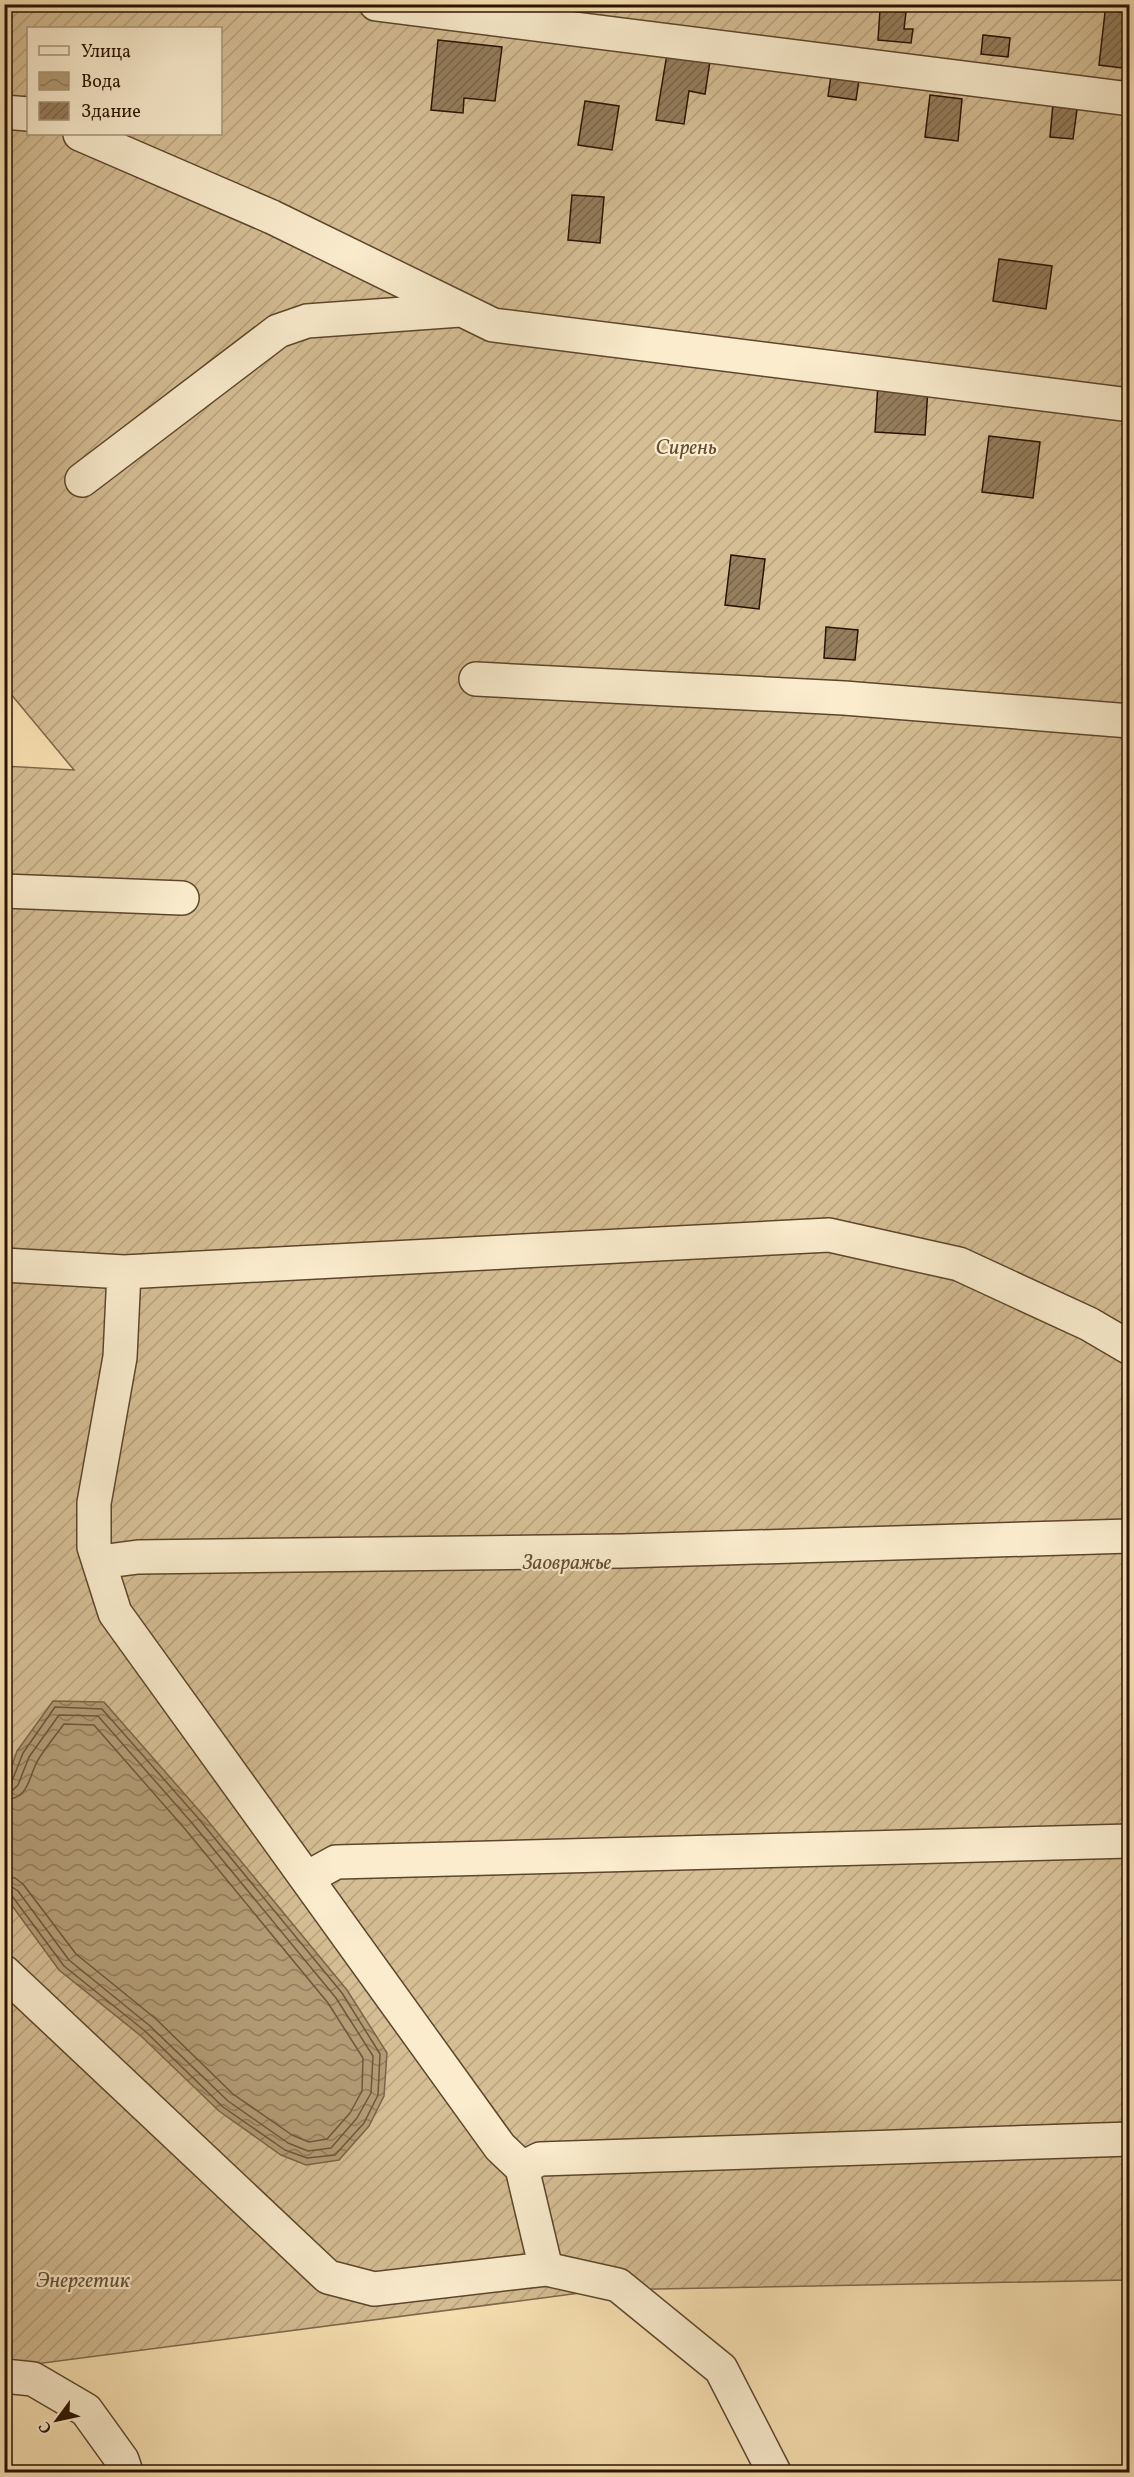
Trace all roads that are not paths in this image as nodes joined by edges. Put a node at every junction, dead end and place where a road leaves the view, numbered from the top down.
1 (376, 4) edge
2 (1130, 99) edge
3 (4, 112) edge
4 (27, 114) edge
5 (82, 135) edge
6 (462, 310) junction
7 (1130, 405) edge
8 (82, 480) dead end
9 (476, 679) dead end
10 (1130, 721) edge
11 (4, 891) edge
12 (182, 898) dead end
13 (4, 1265) edge
14 (124, 1272) junction
15 (1130, 1348) edge
16 (1130, 1536) edge
17 (100, 1562) junction
18 (1130, 1841) edge
19 (308, 1878) junction
20 (4, 1972) edge
21 (1130, 2139) edge
22 (522, 2169) junction
23 (546, 2269) junction
24 (4, 2376) edge
25 (126, 2472) edge
26 (774, 2472) edge

1 - 2 lane
3 - 4 lane
5 - 6 lane
6 - 7 lane
6 - 8 lane
9 - 10 lane
11 - 12 lane
13 - 14 lane
14 - 15 lane
14 - 17 lane
16 - 17 lane
17 - 19 lane
18 - 19 lane
19 - 22 lane
20 - 23 lane
21 - 22 lane
22 - 23 lane
23 - 26 lane
24 - 25 lane

